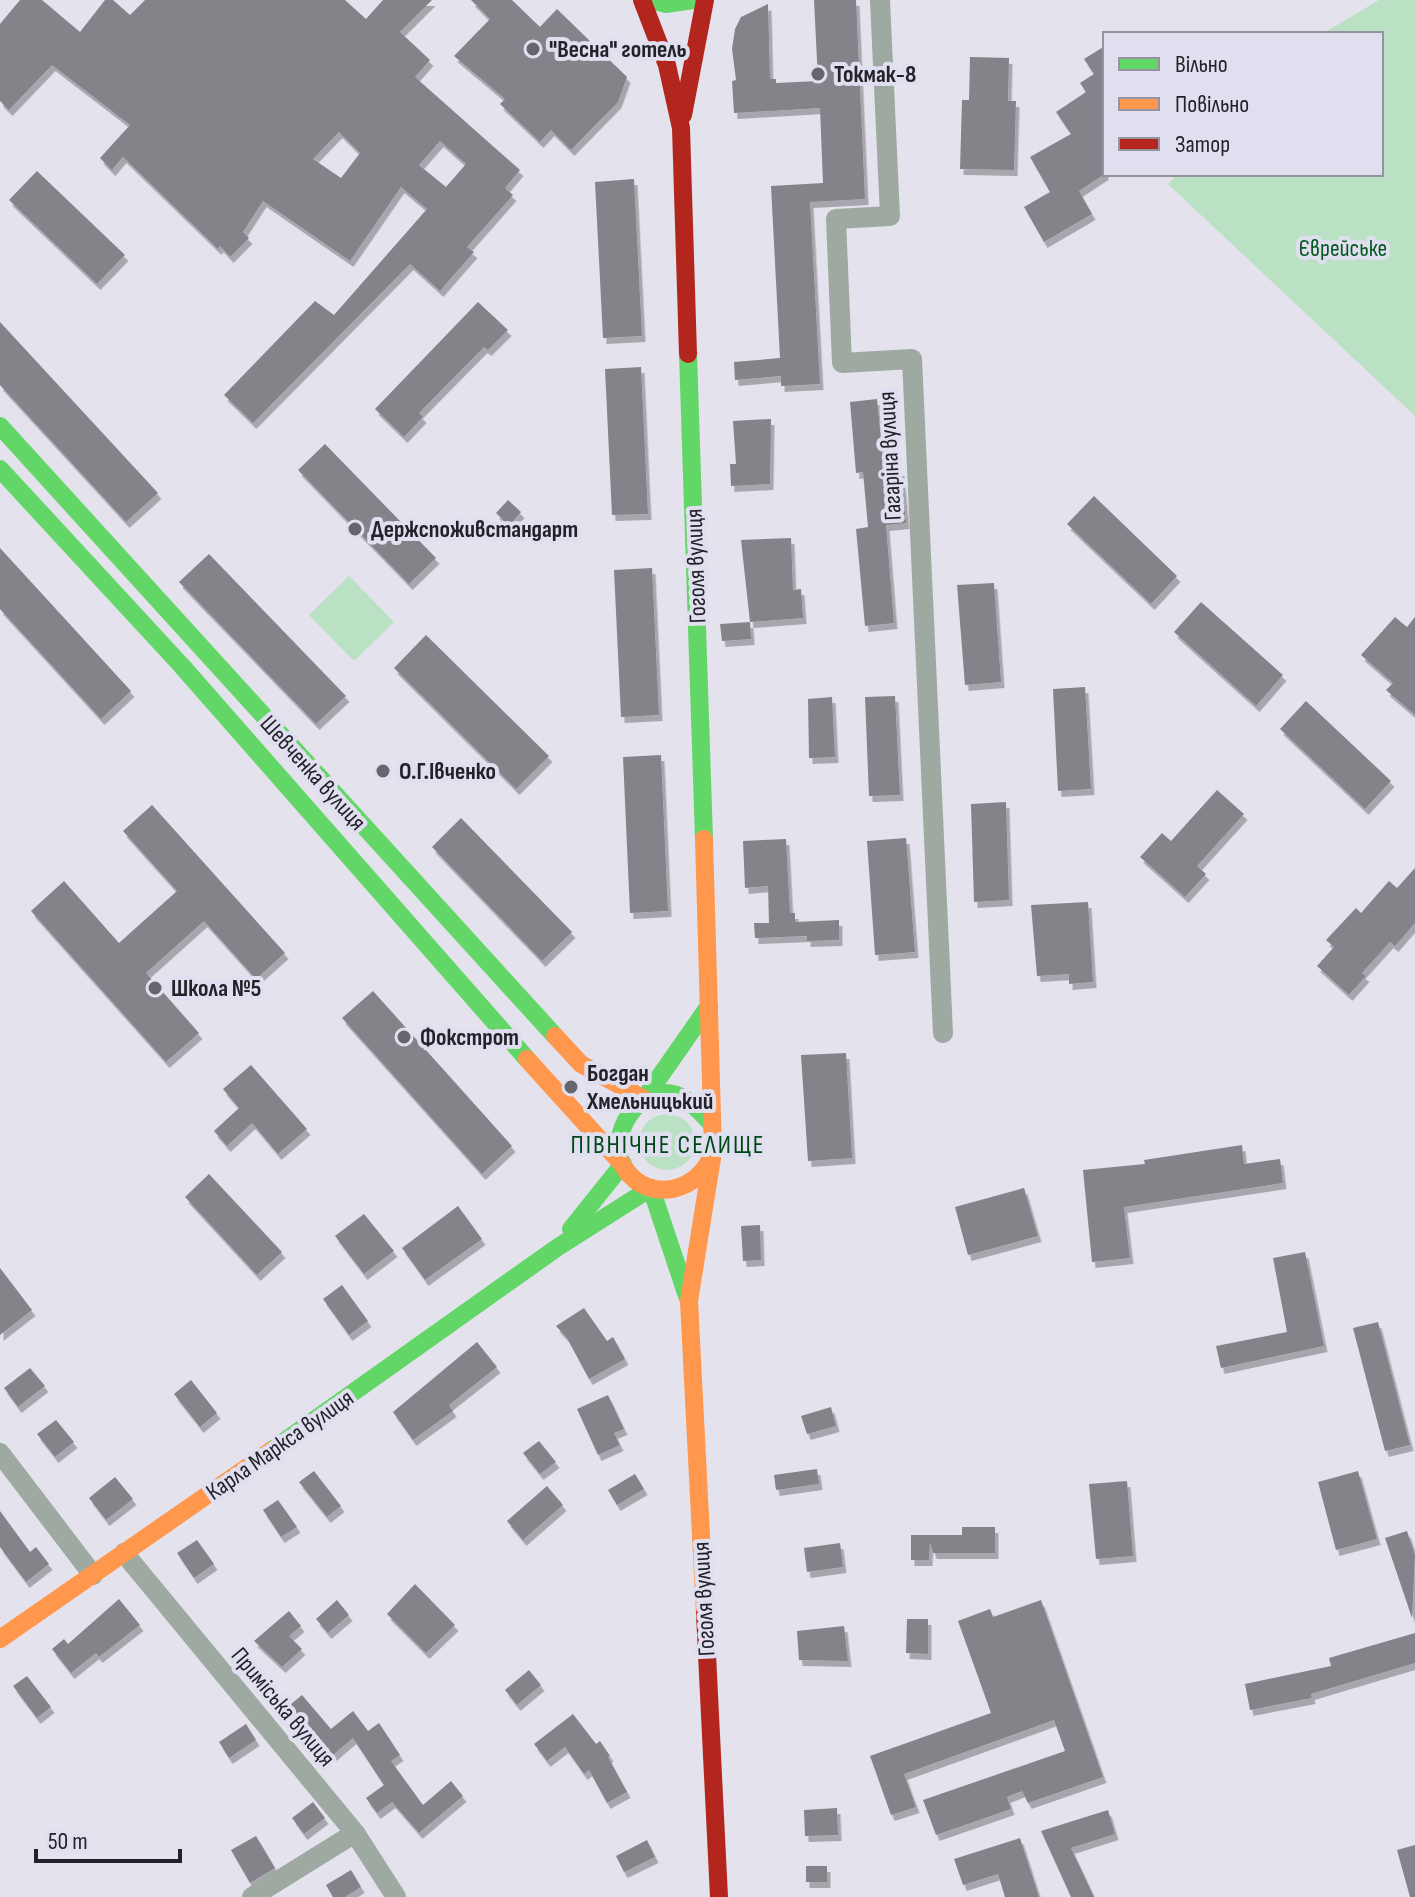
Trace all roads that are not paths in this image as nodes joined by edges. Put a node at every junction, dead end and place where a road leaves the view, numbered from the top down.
1 (642, 0) edge
2 (650, 0) edge
3 (693, 0) edge
4 (705, 0) edge
5 (880, 0) edge
6 (681, 128) junction
7 (0, 426) edge
8 (0, 469) edge
9 (143, 581) junction
10 (122, 601) junction
11 (709, 1005) junction
12 (943, 1033) dead end
13 (644, 1099) junction
14 (711, 1123) junction
15 (712, 1157) junction
16 (623, 1164) junction
17 (651, 1188) junction
18 (558, 1247) junction
19 (689, 1301) junction
20 (0, 1453) edge
21 (124, 1553) junction
22 (93, 1575) junction
23 (0, 1639) edge
24 (355, 1833) junction
25 (252, 1897) edge
26 (396, 1897) edge
27 (719, 1897) edge

1 - 6 street, Гоголя вулиця
2 - 3 street
4 - 6 street, Гоголя вулиця
5 - 12 street, Гагаріна вулиця
6 - 11 street, Гоголя вулиця
7 - 9 street, Шевченка вулиця
8 - 10 street, Шевченка вулиця
9 - 10 street
9 - 13 street, Шевченка вулиця
10 - 16 street, Шевченка вулиця
11 - 13 street
11 - 14 street, Гоголя вулиця
13 - 14 street
13 - 16 street
14 - 15 street, Гоголя вулиця
15 - 17 street
15 - 19 street, Гоголя вулиця
16 - 17 street
16 - 18 street, Карла Маркса вулиця
17 - 18 street, Карла Маркса вулиця
17 - 19 street, Гоголя вулиця
18 - 21 street, Карла Маркса вулиця
19 - 27 street, Гоголя вулиця
20 - 22 street
21 - 22 street, Карла Маркса вулиця
21 - 24 street, Приміська вулиця
22 - 23 street, Карла Маркса вулиця
24 - 25 street
24 - 26 street, Приміська вулиця

